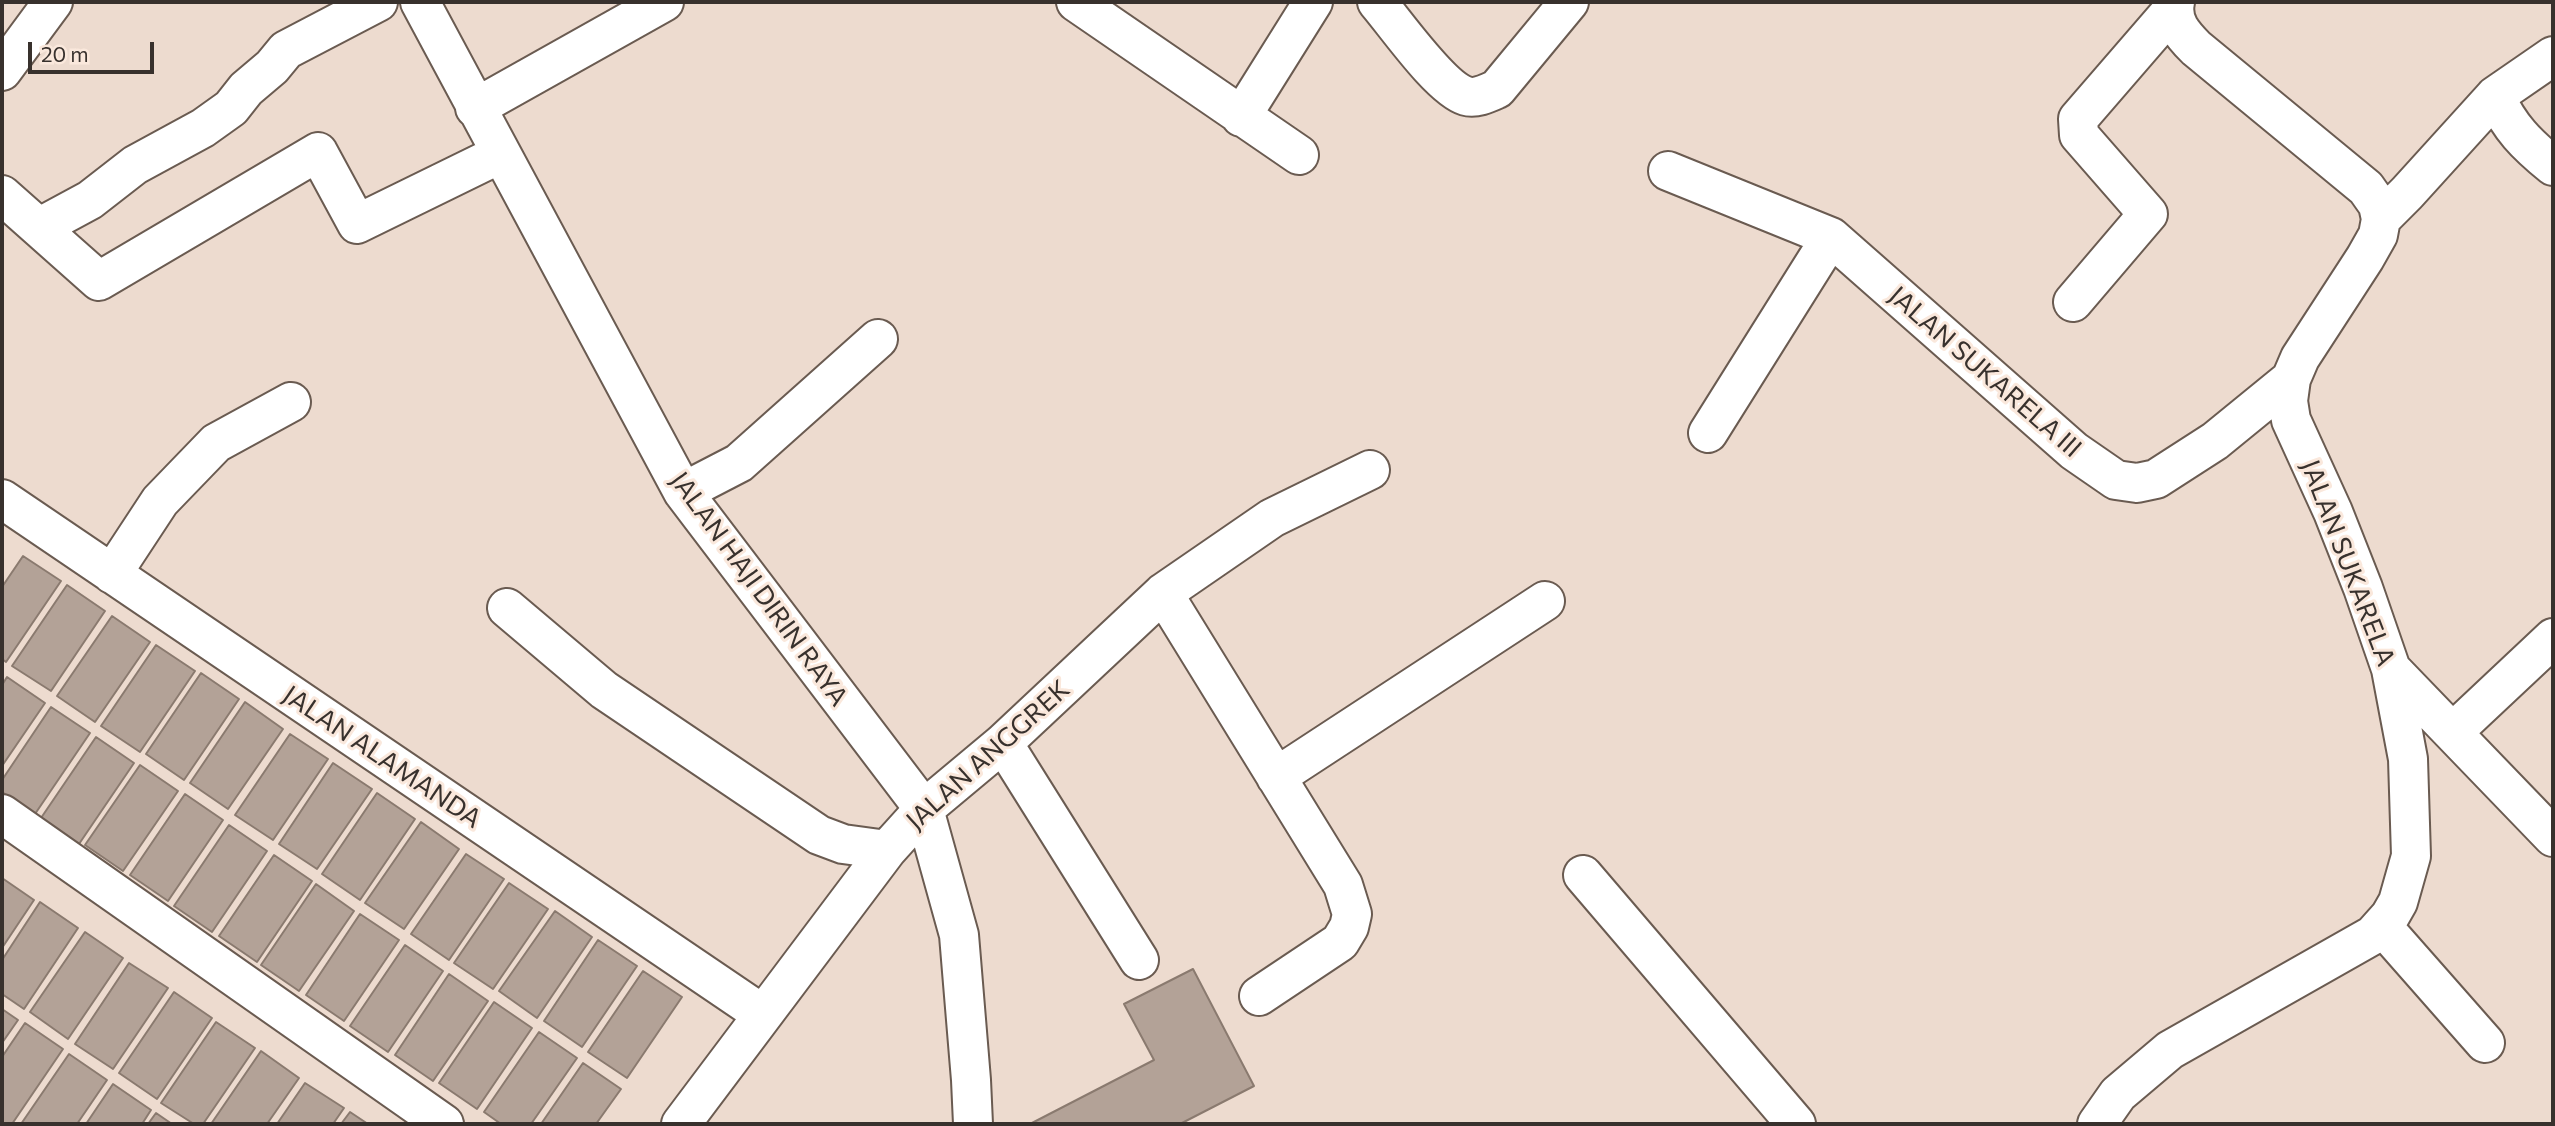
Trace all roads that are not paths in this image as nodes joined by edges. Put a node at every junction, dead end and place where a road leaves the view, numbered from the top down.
1 (52, 2) edge
2 (378, 2) edge
3 (420, 2) edge
4 (664, 2) edge
5 (1076, 2) edge
6 (1313, 2) edge
7 (1377, 2) edge
8 (1569, 2) edge
9 (2174, 5) edge
10 (2553, 56) edge
11 (2, 71) edge
12 (2495, 96) junction
13 (475, 108) junction
14 (1241, 117) junction
15 (500, 155) junction
16 (1299, 155) dead end
17 (2553, 166) edge
18 (1668, 171) dead end
19 (2, 195) edge
20 (2381, 219) junction
21 (40, 227) junction
22 (1831, 237) junction
23 (2073, 302) dead end
24 (878, 339) dead end
25 (2291, 379) junction
26 (292, 402) dead end
27 (1708, 433) dead end
28 (1370, 470) dead end
29 (682, 492) junction
30 (2, 499) edge
31 (112, 574) junction
32 (1163, 593) junction
33 (1545, 601) dead end
34 (507, 608) dead end
35 (2553, 638) edge
36 (2391, 669) junction
37 (2454, 732) junction
38 (1003, 743) junction
39 (1276, 777) junction
40 (924, 809) junction
41 (2, 814) edge
42 (2553, 837) edge
43 (887, 850) junction
44 (1583, 875) dead end
45 (2382, 926) junction
46 (1139, 960) dead end
47 (1259, 996) dead end
48 (762, 1014) junction
49 (2485, 1042) dead end
50 (2096, 1123) edge
51 (444, 1124) edge
52 (681, 1124) edge
53 (973, 1124) edge
54 (1796, 1124) edge

1 - 11 street
2 - 21 street
3 - 13 street, JALAN HAJI DIRIN RAYA
4 - 13 street
5 - 14 street
6 - 14 street
7 - 8 street
9 - 20 street
9 - 23 street
10 - 12 street
12 - 17 street
12 - 20 street
13 - 15 street, JALAN HAJI DIRIN RAYA
14 - 16 street
15 - 21 street
15 - 29 street, JALAN HAJI DIRIN RAYA
18 - 22 street, JALAN SUKARELA III
19 - 21 street
20 - 25 street, JALAN SUKARELA
22 - 25 street, JALAN SUKARELA III
22 - 27 street
24 - 29 street
25 - 36 street, JALAN SUKARELA
26 - 31 street
28 - 32 street, JALAN ANGGREK
29 - 40 street, JALAN HAJI DIRIN RAYA
30 - 31 street, JALAN ALAMANDA
31 - 48 street, JALAN ALAMANDA
32 - 38 street, JALAN ANGGREK
32 - 39 street
33 - 39 street
34 - 43 street
35 - 37 street
36 - 37 street
36 - 45 street, JALAN SUKARELA
37 - 42 street
38 - 40 street, JALAN ANGGREK
38 - 46 street
39 - 47 street
40 - 43 street, JALAN ANGGREK
40 - 53 street, JALAN HAJI DIRIN RAYA
41 - 51 street
43 - 48 street, JALAN ANGGREK
44 - 54 street
45 - 49 street
45 - 50 street, JALAN SUKARELA
48 - 52 street, JALAN ANGGREK

